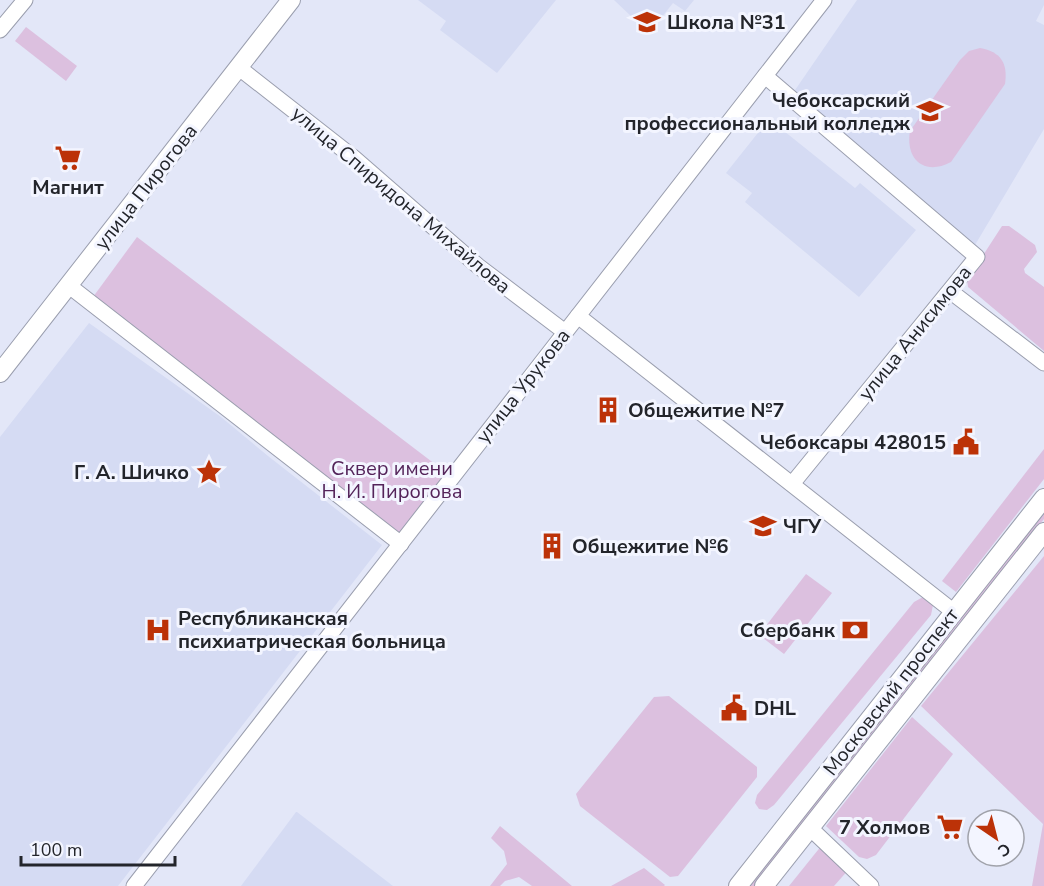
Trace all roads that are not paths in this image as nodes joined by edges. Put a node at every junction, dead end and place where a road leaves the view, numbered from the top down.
1 (25, 0) edge
2 (279, 0) edge
3 (291, 0) edge
4 (824, 0) edge
5 (0, 30) edge
6 (235, 65) junction
7 (765, 76) junction
8 (65, 283) junction
9 (950, 291) junction
10 (578, 316) junction
11 (565, 332) junction
12 (0, 357) edge
13 (1044, 363) edge
14 (0, 373) edge
15 (792, 484) junction
16 (1044, 498) edge
17 (1044, 532) edge
18 (401, 544) junction
19 (954, 612) junction
20 (810, 828) junction
21 (134, 886) edge
22 (738, 886) edge
23 (764, 886) edge
24 (871, 886) edge

1 - 5 street
2 - 6 main road, улица Пирогова
3 - 6 main road, улица Пирогова
4 - 7 street, улица Урукова
6 - 8 main road, улица Пирогова
6 - 11 street, улица Спиридона Михайлова
7 - 9 street, улица Анисимова
7 - 10 street, улица Урукова
8 - 12 main road, улица Пирогова
8 - 14 main road, улица Пирогова
8 - 18 street
9 - 13 street
9 - 15 street, улица Анисимова
10 - 11 street, улица Урукова
10 - 15 street
11 - 18 street, улица Урукова
15 - 19 street
16 - 19 main road, Московский проспект
17 - 20 main road, Московский проспект
18 - 21 street, улица Урукова
19 - 22 main road, Московский проспект
20 - 23 main road, Московский проспект
20 - 24 street

